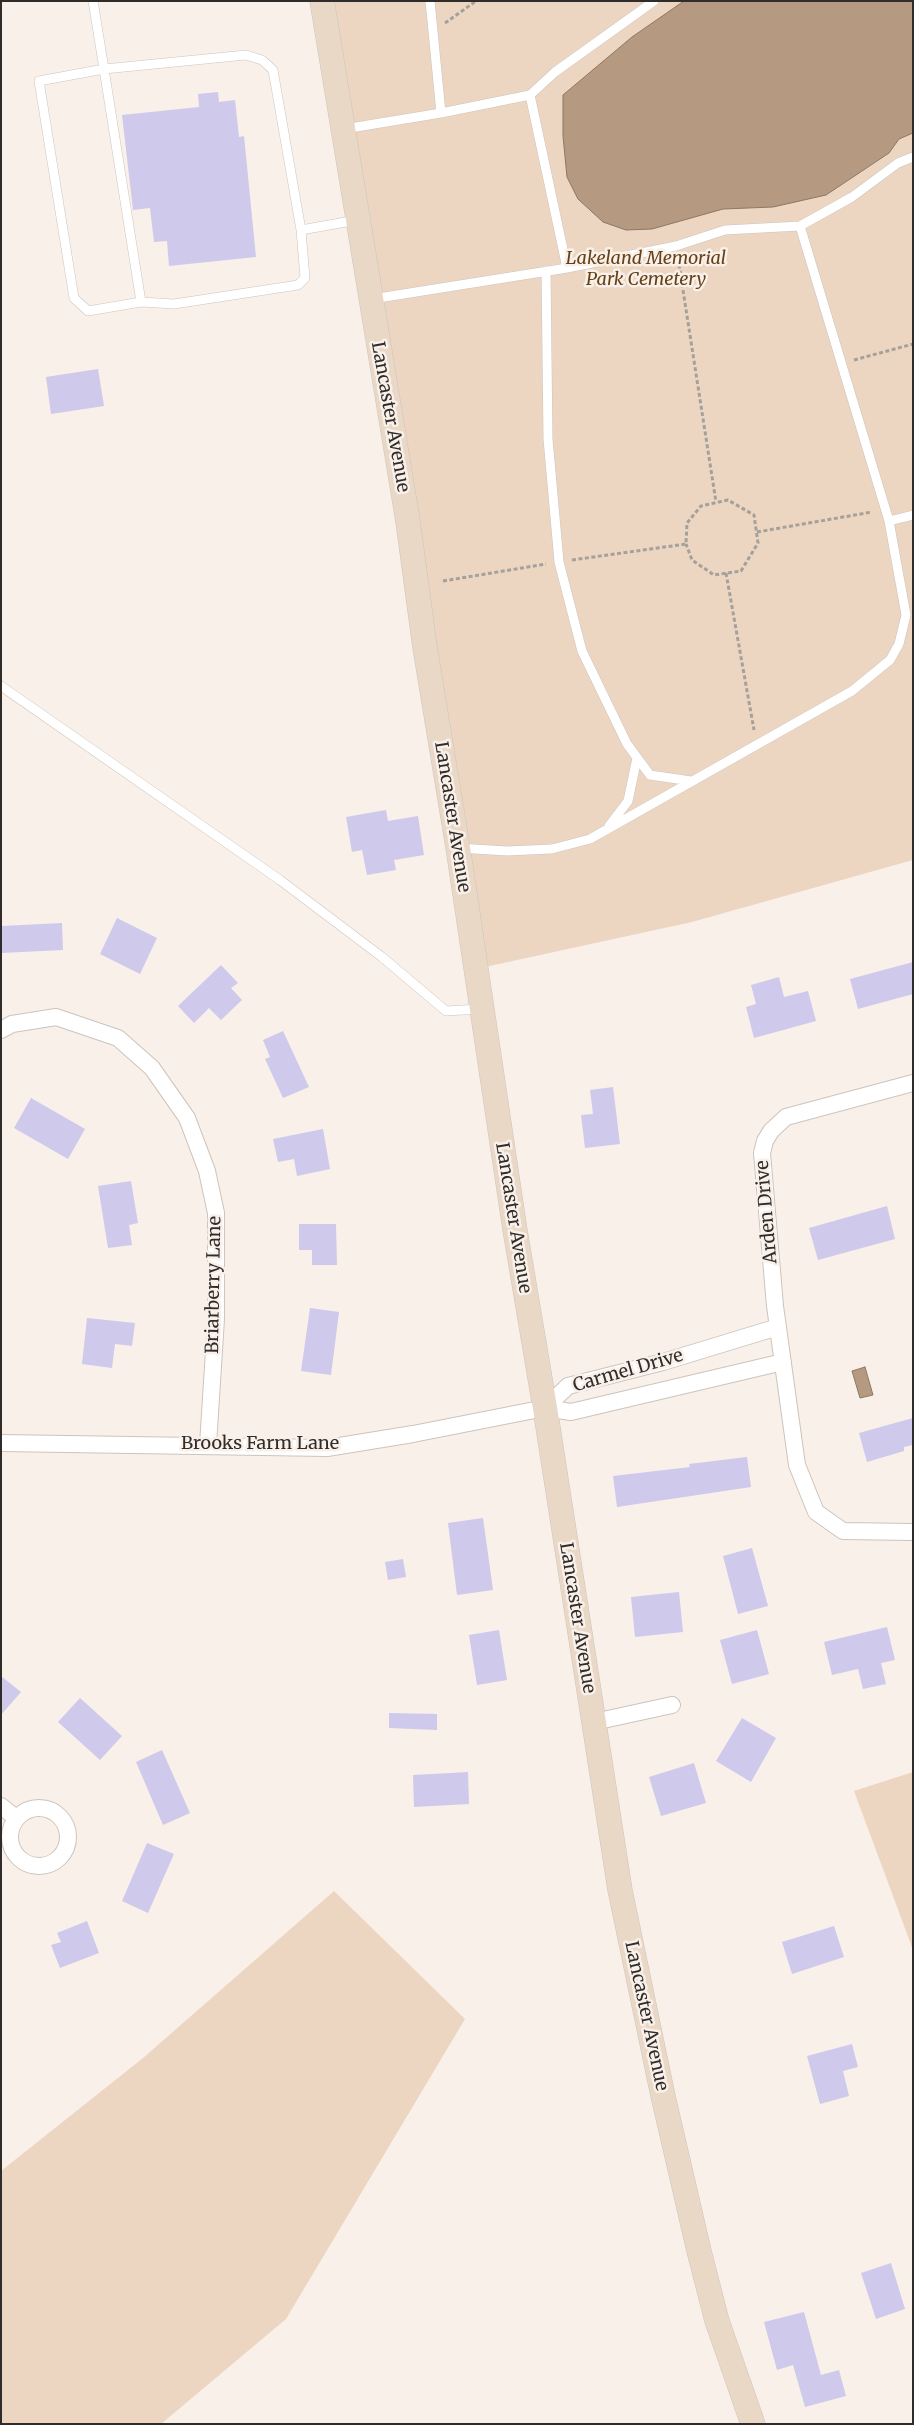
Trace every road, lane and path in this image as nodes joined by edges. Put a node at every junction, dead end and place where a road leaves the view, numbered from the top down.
1 (93, 1) edge
2 (322, 1) edge
3 (430, 1) edge
4 (476, 1) edge
5 (654, 1) edge
6 (433, 32) junction
7 (104, 69) junction
8 (530, 95) junction
9 (441, 113) junction
10 (343, 129) junction
11 (913, 157) edge
12 (358, 220) junction
13 (800, 226) junction
14 (301, 230) junction
15 (676, 246) junction
16 (568, 268) junction
17 (546, 271) junction
18 (370, 299) junction
19 (141, 302) junction
20 (913, 344) edge
21 (842, 364) junction
22 (716, 502) junction
23 (885, 509) junction
24 (913, 515) edge
25 (889, 521) junction
26 (757, 532) junction
27 (686, 544) junction
28 (560, 562) junction
29 (726, 573) junction
30 (443, 581) dead end
31 (1, 686) edge
32 (756, 744) junction
33 (638, 758) junction
34 (691, 781) junction
35 (607, 828) junction
36 (458, 848) junction
37 (481, 1009) junction
38 (1, 1030) edge
39 (913, 1084) edge
40 (778, 1327) junction
41 (783, 1362) junction
42 (545, 1408) junction
43 (1, 1443) edge
44 (208, 1445) junction
45 (913, 1532) edge
46 (672, 1705) dead end
47 (594, 1722) junction
48 (1, 1806) edge
49 (16, 1818) dead end
50 (752, 2424) edge

1 - 7 lane
2 - 10 main road, Lancaster Avenue
3 - 6 lane
4 - 6 path
5 - 8 lane
6 - 9 lane
7 - 14 lane
7 - 19 lane
7 - 19 lane
8 - 9 lane
8 - 16 lane
9 - 10 lane
10 - 12 main road, Lancaster Avenue
11 - 13 lane
12 - 14 lane
12 - 18 main road, Lancaster Avenue
13 - 15 lane
13 - 21 lane
14 - 19 lane
15 - 16 lane
15 - 22 path
16 - 17 lane
17 - 18 lane
17 - 28 lane
18 - 36 main road, Lancaster Avenue
20 - 21 path
21 - 23 lane
22 - 26 path
22 - 27 path
23 - 25 lane
23 - 26 path
24 - 25 lane
25 - 32 lane
26 - 29 path
27 - 28 path
27 - 29 path
28 - 30 path
28 - 33 lane
29 - 32 path
31 - 37 lane
32 - 34 lane
33 - 34 lane
33 - 35 lane
34 - 35 lane
35 - 36 lane
36 - 37 main road, Lancaster Avenue
37 - 42 main road, Lancaster Avenue
38 - 44 street, Briarberry Lane
39 - 40 street, Arden Drive
40 - 41 street, Arden Drive
40 - 42 street, Carmel Drive
41 - 42 street, Carmel Drive
41 - 45 street, Arden Drive
42 - 44 street, Brooks Farm Lane
42 - 47 main road, Lancaster Avenue
43 - 44 street, Brooks Farm Lane
46 - 47 street
47 - 50 main road, Lancaster Avenue
48 - 49 street

